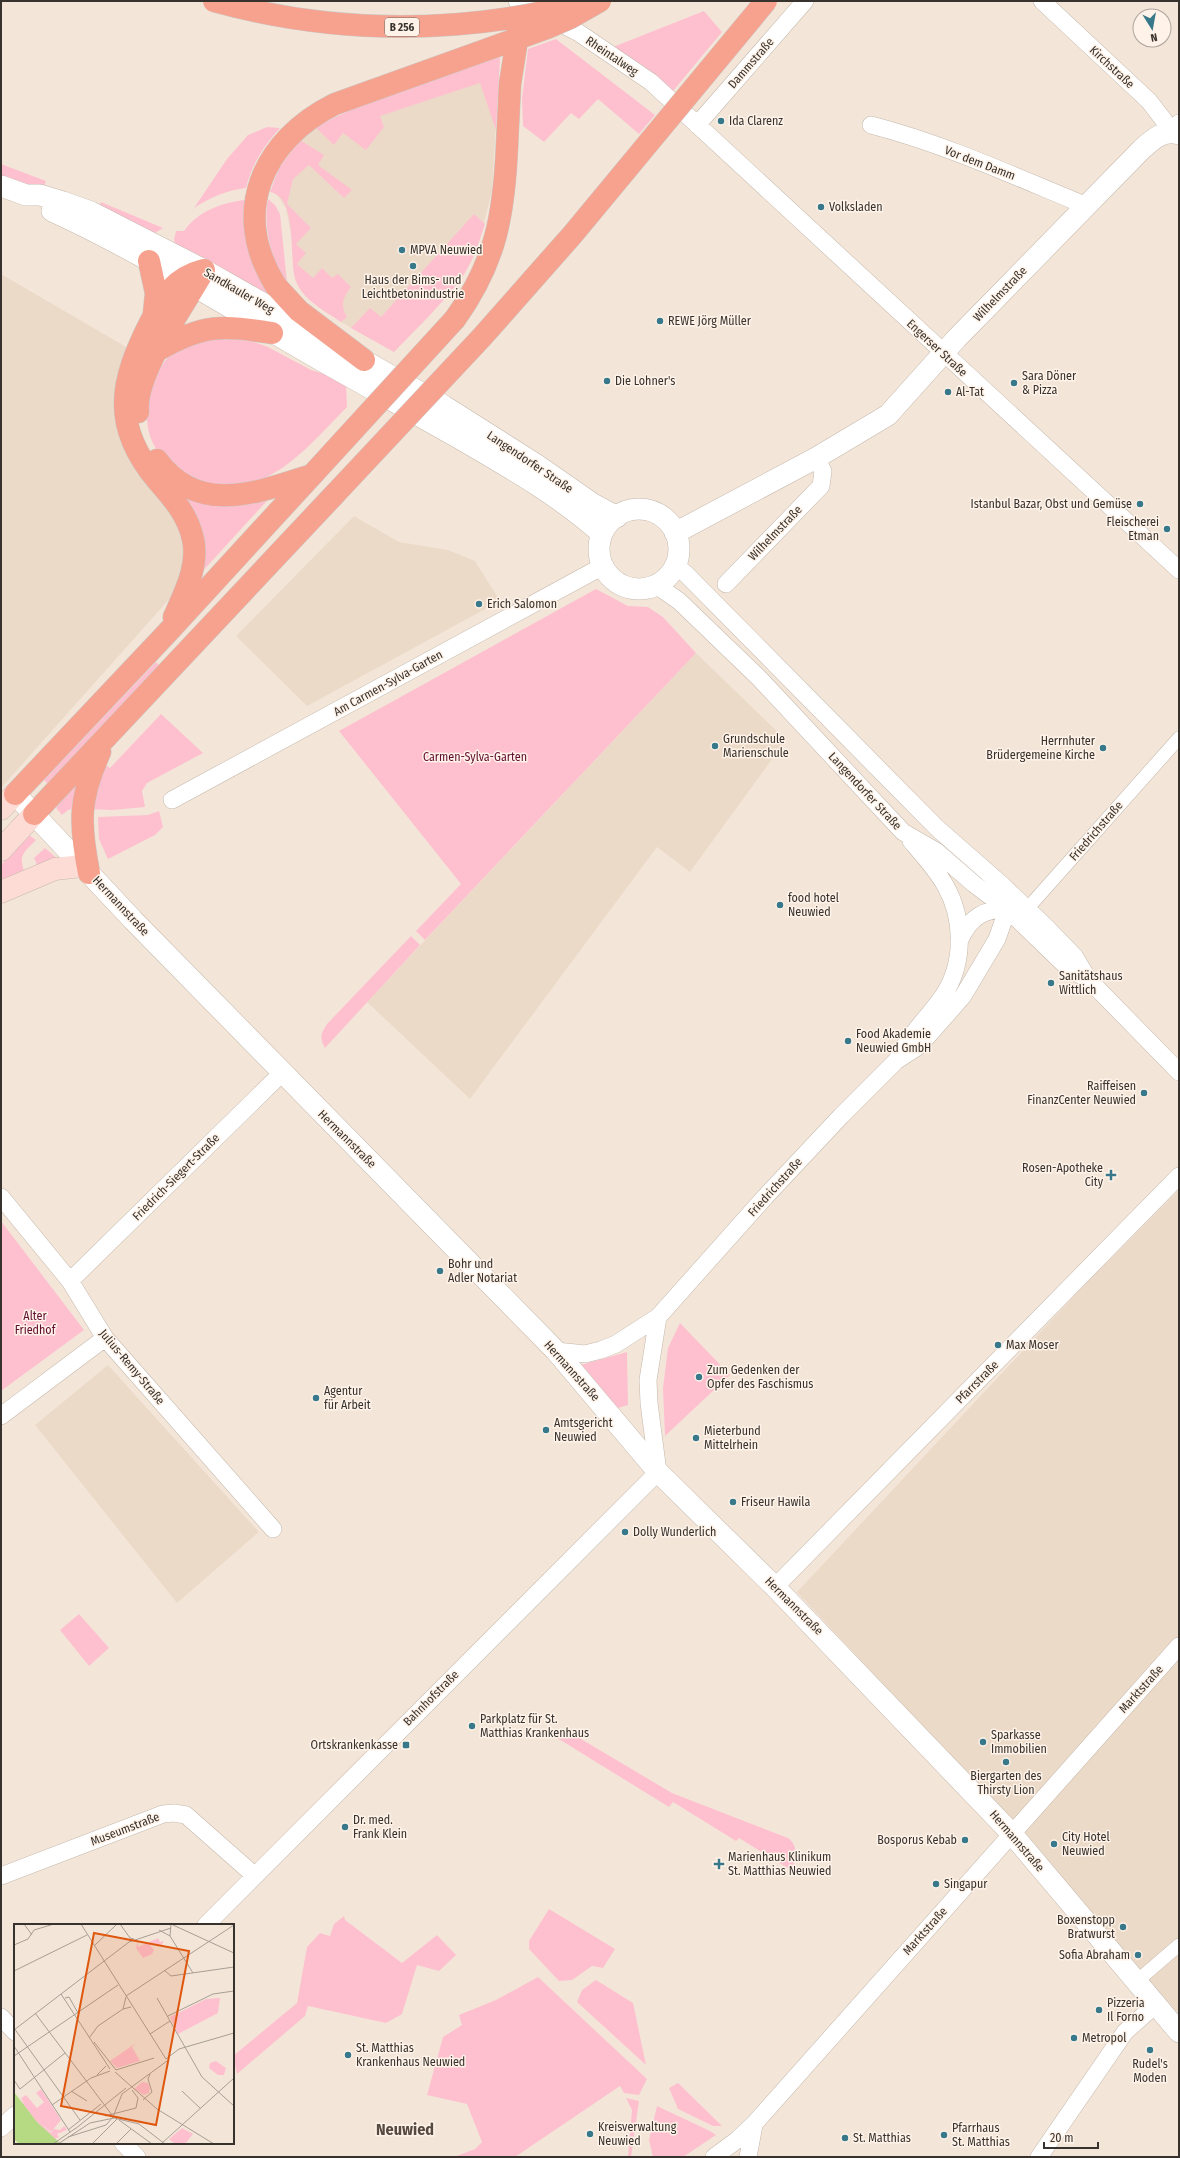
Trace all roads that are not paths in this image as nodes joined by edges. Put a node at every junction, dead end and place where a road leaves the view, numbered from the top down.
1 (214, 1) edge
2 (517, 1) edge
3 (526, 1) edge
4 (590, 1) edge
5 (600, 1) edge
6 (766, 1) edge
7 (805, 1) edge
8 (1042, 1) edge
9 (697, 125) junction
10 (871, 125) dead end
11 (1177, 129) edge
12 (1, 186) edge
13 (26, 194) junction
14 (1087, 206) junction
15 (149, 261) junction
16 (193, 279) junction
17 (153, 318) junction
18 (272, 333) junction
19 (157, 350) junction
20 (943, 353) junction
21 (364, 360) junction
22 (444, 406) joint
23 (430, 422) joint
24 (816, 458) junction
25 (313, 474) junction
26 (617, 517) junction
27 (675, 533) junction
28 (602, 534) junction
29 (603, 566) junction
30 (676, 566) junction
31 (1179, 570) edge
32 (726, 584) dead end
33 (656, 585) junction
34 (168, 632) junction
35 (106, 738) junction
36 (1179, 738) edge
37 (172, 800) dead end
38 (8, 802) edge
39 (34, 814) junction
40 (903, 832) junction
41 (1, 850) edge
42 (85, 869) junction
43 (1002, 885) junction
44 (1, 892) edge
45 (1006, 908) junction
46 (1027, 909) junction
47 (1026, 927) junction
48 (997, 939) junction
49 (959, 942) junction
50 (1088, 979) junction
51 (1164, 1056) junction
52 (896, 1061) junction
53 (1179, 1072) edge
54 (282, 1073) junction
55 (1179, 1083) edge
56 (1179, 1176) edge
57 (1, 1197) edge
58 (70, 1281) junction
59 (658, 1318) junction
60 (105, 1338) junction
61 (556, 1351) junction
62 (1, 1416) edge
63 (658, 1472) junction
64 (273, 1529) dead end
65 (775, 1587) junction
66 (1179, 1646) edge
67 (1012, 1834) junction
68 (1, 1876) edge
69 (255, 1876) junction
70 (207, 1924) edge
71 (1179, 1945) edge
72 (1136, 1982) junction
73 (1155, 2005) junction
74 (1, 2017) edge
75 (14, 2031) edge
76 (1179, 2032) edge
77 (14, 2116) edge
78 (754, 2124) junction
79 (1, 2128) edge
80 (124, 2144) edge
81 (137, 2157) edge
82 (714, 2157) edge
83 (748, 2157) edge
84 (1039, 2157) edge

1 - 4 highway, B 256, bridge
2 - 9 street, Rheintalweg
3 - 25 highway, bridge
5 - 21 highway, bridge
6 - 35 highway, bridge
7 - 9 street, Dammstraße
8 - 11 street, Kirchstraße
9 - 20 street, Engerser Straße
10 - 14 street, Vor dem Damm
11 - 14 street, Wilhelmstraße
12 - 13 street, Sandkauler Weg
13 - 15 street, Sandkauler Weg
13 - 16 street, Sandkauler Weg
14 - 20 street, Wilhelmstraße
15 - 16 street, Sandkauler Weg
15 - 17 highway
16 - 17 highway
16 - 18 street, Sandkauler Weg
16 - 19 highway
16 - 21 street, Sandkauler Weg
17 - 34 highway
18 - 19 highway
18 - 23 street, Sandkauler Weg
19 - 25 highway
20 - 24 street, Wilhelmstraße
20 - 31 street, Engerser Straße
21 - 22 street, Sandkauler Weg
22 - 26 street, Langendorfer Straße
23 - 28 street, Langendorfer Straße
24 - 27 street, Wilhelmstraße
24 - 32 street, Wilhelmstraße
25 - 34 highway
26 - 27 street
26 - 28 street
27 - 30 street
28 - 29 street
29 - 33 street
29 - 37 street, Am Carmen-Sylva-Garten
30 - 33 street
30 - 43 street, Langendorfer Straße
33 - 40 street, Langendorfer Straße
34 - 38 highway
35 - 39 highway
35 - 42 highway
36 - 46 street, Friedrichstraße
38 - 39 street, Hermannstraße
39 - 41 main road
39 - 42 street, Hermannstraße
40 - 45 street, Langendorfer Straße
40 - 49 street, Friedrichstraße
42 - 44 main road
42 - 54 street, Hermannstraße
43 - 45 street, Friedrichstraße
43 - 46 street, Langendorfer Straße
45 - 46 street, Friedrichstraße
45 - 47 street, Langendorfer Straße
45 - 48 street, Friedrichstraße
45 - 49 street, Friedrichstraße
46 - 50 street, Langendorfer Straße
47 - 48 street
47 - 50 street, Langendorfer Straße
48 - 52 street, Friedrichstraße
49 - 52 street, Friedrichstraße
50 - 51 street, Langendorfer Straße
51 - 53 street, Langendorfer Straße
51 - 55 street, Langendorfer Straße
52 - 59 street, Friedrichstraße
54 - 58 street, Friedrich-Siegert-Straße
54 - 61 street, Hermannstraße
56 - 65 street, Pfarrstraße
57 - 58 street, Julius-Remy-Straße
58 - 60 street, Julius-Remy-Straße
59 - 61 street, Friedrichstraße
59 - 63 street
60 - 62 street
60 - 64 street, Julius-Remy-Straße
61 - 63 street, Hermannstraße
63 - 65 street, Hermannstraße
63 - 69 street, Bahnhofstraße
65 - 67 street, Hermannstraße
66 - 67 street, Marktstraße
67 - 72 street, Hermannstraße
67 - 78 street, Marktstraße
68 - 69 street, Museumstraße
69 - 70 street, Bahnhofstraße
71 - 72 street
72 - 73 street, Hermannstraße
73 - 76 street, Hermannstraße
73 - 84 street
74 - 75 street
77 - 79 street
78 - 82 street, Marktstraße
78 - 83 street
80 - 81 street

